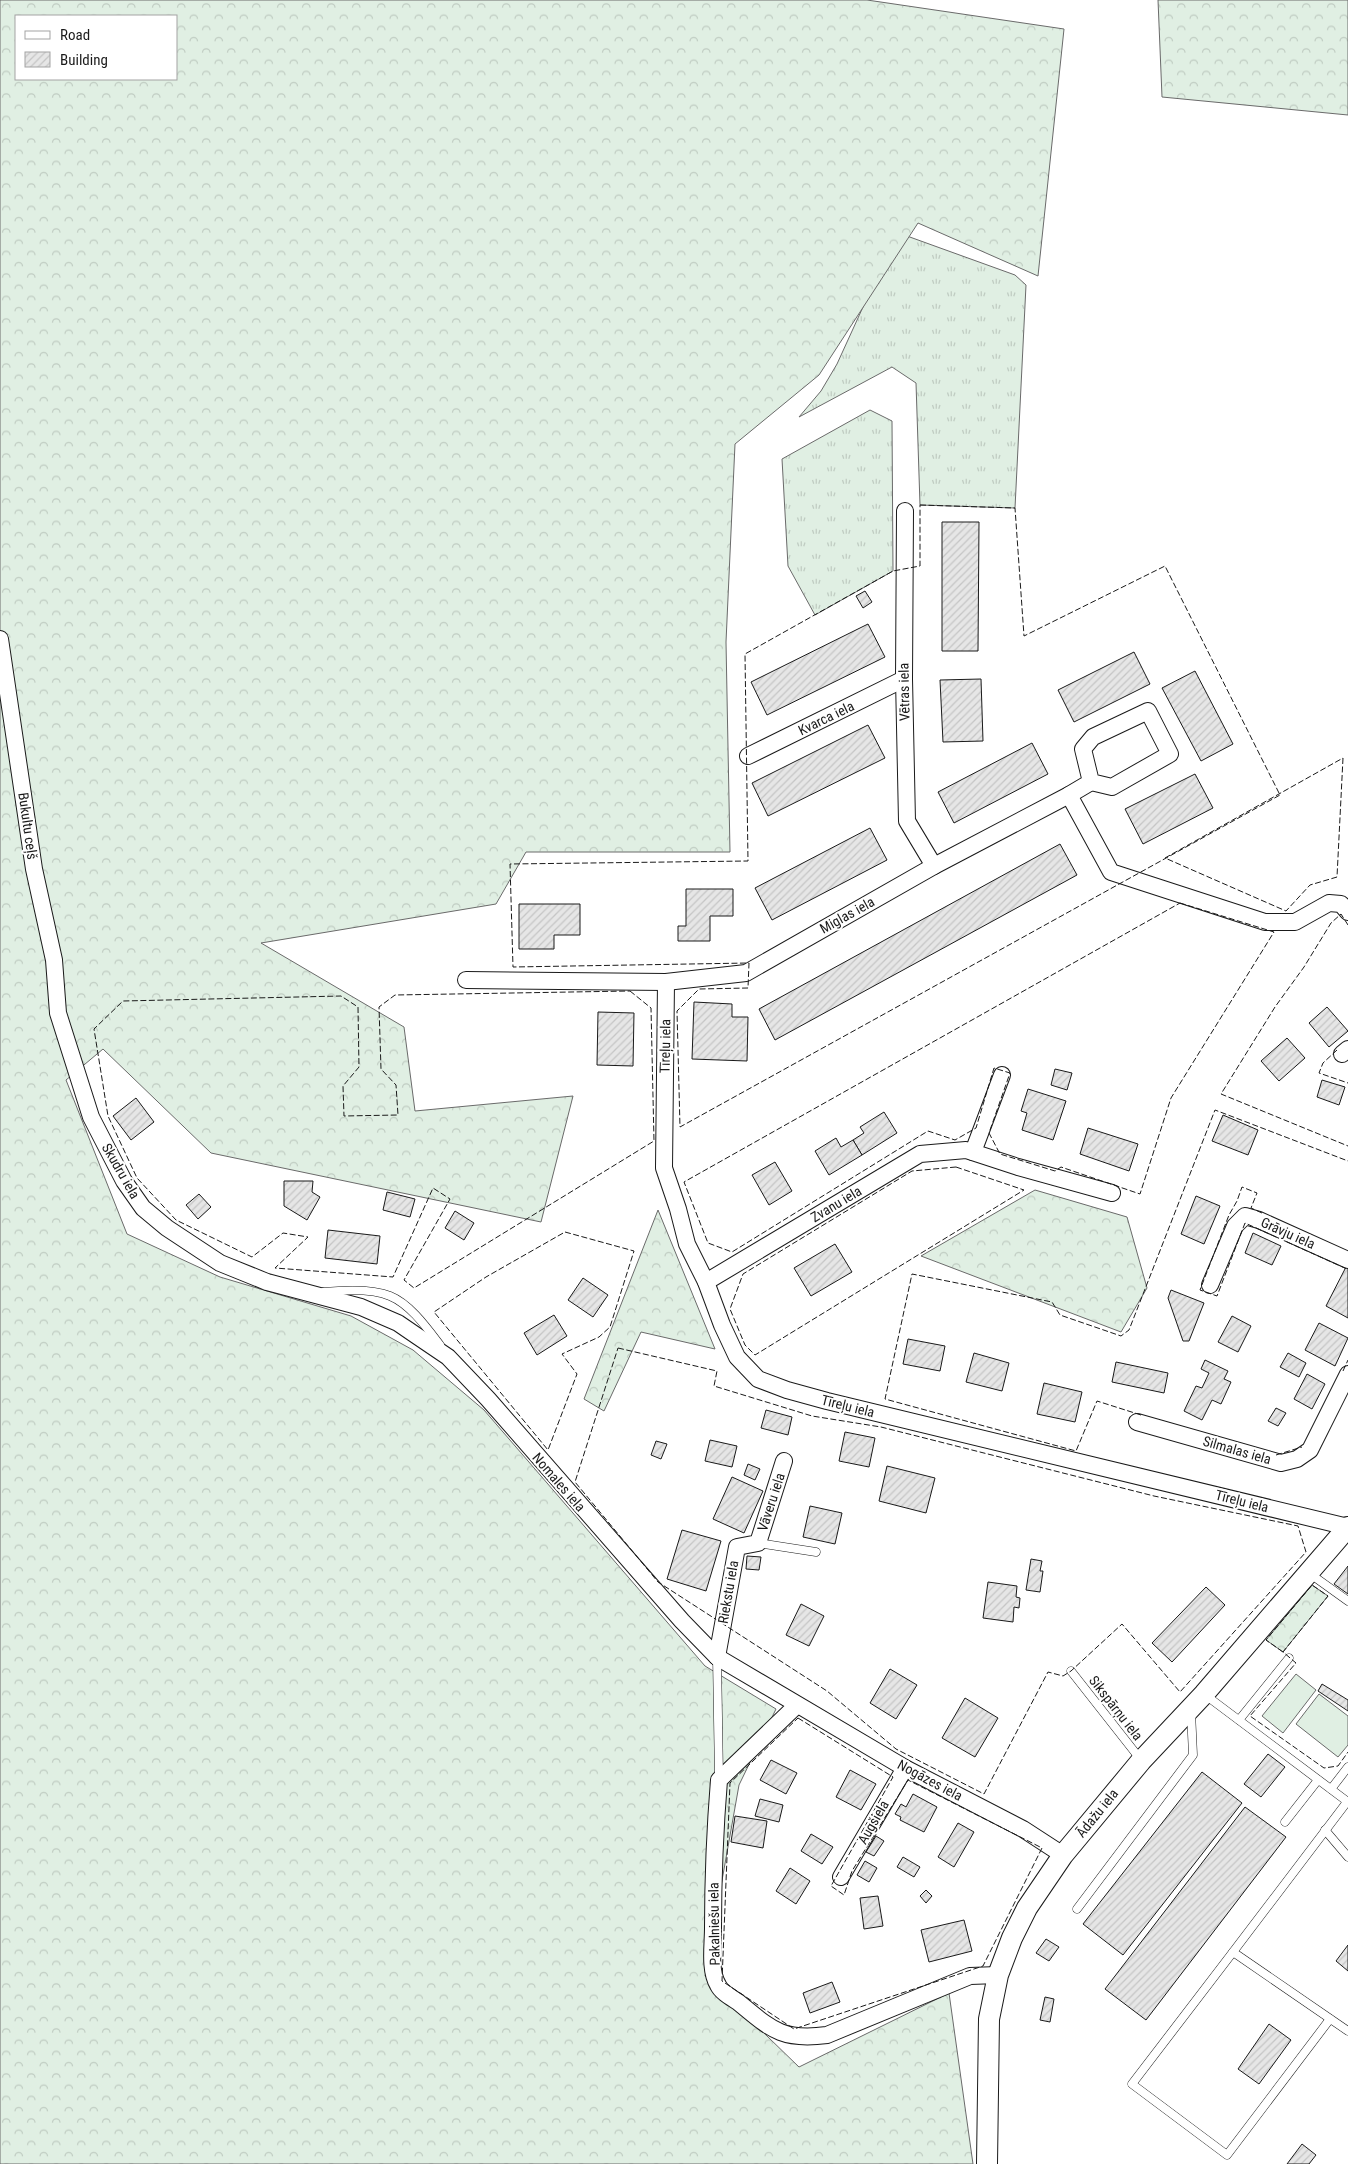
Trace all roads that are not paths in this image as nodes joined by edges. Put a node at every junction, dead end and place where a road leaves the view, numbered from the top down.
1 (905, 511) dead end
2 (0, 638) edge
3 (904, 680) junction
4 (748, 756) dead end
5 (1091, 782) junction
6 (1069, 795) junction
7 (934, 866) junction
8 (1345, 908) edge
9 (466, 980) dead end
10 (666, 982) junction
11 (58, 1013) joint
12 (1002, 1075) dead end
13 (973, 1152) junction
14 (1112, 1193) dead end
15 (1348, 1260) edge
16 (706, 1282) junction
17 (1210, 1286) dead end
18 (315, 1294) joint
19 (1348, 1374) edge
20 (1137, 1422) dead end
21 (784, 1461) dead end
22 (1348, 1527) edge
23 (758, 1543) junction
24 (816, 1552) dead end
25 (1309, 1573) junction
26 (1348, 1601) edge
27 (717, 1657) junction
28 (1289, 1658) dead end
29 (1071, 1672) dead end
30 (1198, 1701) junction
31 (796, 1706) junction
32 (1239, 1720) junction
33 (1141, 1760) junction
34 (1348, 1767) edge
35 (905, 1768) junction
36 (719, 1780) junction
37 (1318, 1780) junction
38 (1331, 1789) junction
39 (1348, 1802) edge
40 (1285, 1822) dead end
41 (1326, 1830) junction
42 (1063, 1855) junction
43 (1348, 1857) edge
44 (841, 1877) dead end
45 (1076, 1909) dead end
46 (1233, 1952) junction
47 (998, 1974) junction
48 (1330, 2018) junction
49 (1348, 2031) edge
50 (986, 2164) edge

1 - 3 street, Vētras iela
2 - 11 street, Bukultu ceļš
3 - 4 street, Kvarca iela
3 - 7 street, Vētras iela
5 - 5 street
5 - 6 street, Miglas iela
6 - 7 street, Miglas iela
6 - 8 street
7 - 10 street, Miglas iela
9 - 10 street, Miglas iela
10 - 16 street, Tīreļu iela
11 - 18 street, Skudru iela
12 - 13 street
13 - 14 street, Zvanu iela
13 - 16 street, Zvanu iela
15 - 17 street, Grāvju iela
16 - 22 street, Tīreļu iela
18 - 27 street, Nomales iela
19 - 20 street, Silmalas iela
21 - 23 street, Vāveru iela
22 - 25 street, Ādažu iela
23 - 24 lane, Riekstu iela
23 - 27 street, Riekstu iela
25 - 26 lane
25 - 30 street, Ādažu iela
27 - 31 street, Nomales iela
27 - 36 lane
28 - 32 lane
29 - 33 lane, Sikspārņu iela
30 - 32 lane
30 - 33 street, Ādažu iela
30 - 45 lane
31 - 35 street, Nogāzes iela
31 - 36 street
32 - 37 lane
33 - 42 street, Ādažu iela
34 - 38 lane
35 - 42 street, Nogāzes iela
35 - 44 street, Augšiela
36 - 47 street, Pakalniešu iela
37 - 38 lane
37 - 40 lane
38 - 39 lane
39 - 41 lane
41 - 43 lane
41 - 46 lane
42 - 47 street, Ādažu iela
46 - 48 lane
46 - 48 lane
47 - 50 street, Ādažu iela
48 - 49 lane

